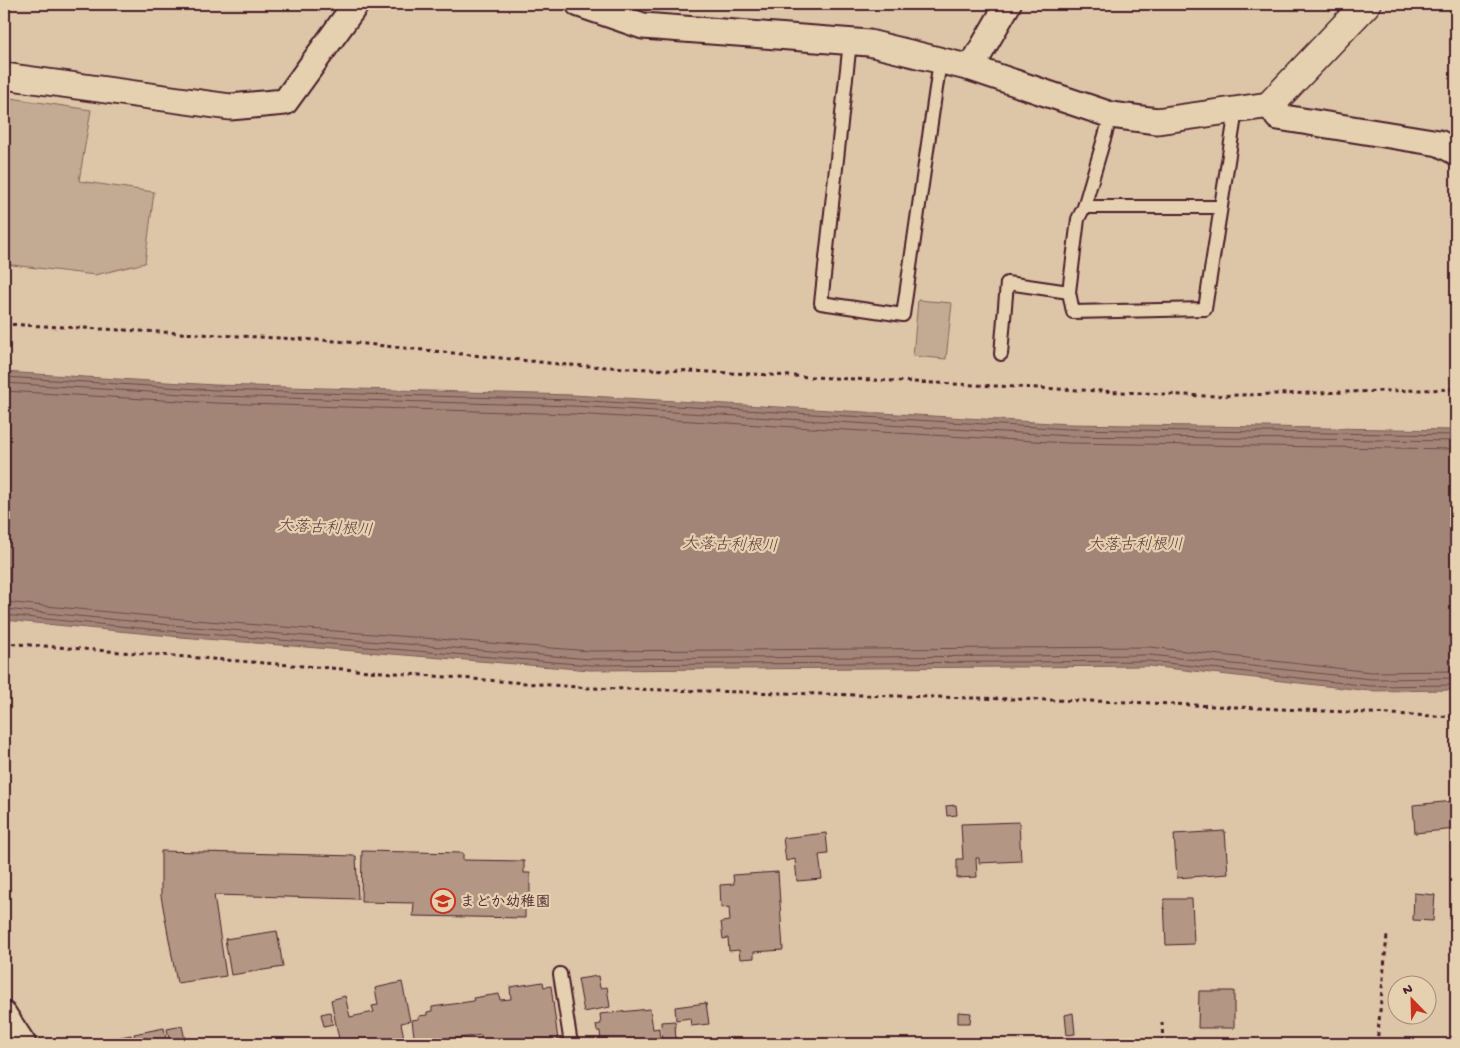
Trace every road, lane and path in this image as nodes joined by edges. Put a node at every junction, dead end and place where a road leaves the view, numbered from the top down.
1 (356, 4) edge
2 (579, 4) edge
3 (1008, 4) edge
4 (1366, 4) edge
5 (850, 42) junction
6 (940, 61) junction
7 (971, 68) junction
8 (4, 76) edge
9 (1270, 105) junction
10 (1236, 110) junction
11 (1111, 115) junction
12 (1456, 152) edge
13 (1084, 207) junction
14 (1221, 207) junction
15 (1069, 292) junction
16 (4, 324) edge
17 (1001, 354) dead end
18 (1456, 389) edge
19 (4, 643) edge
20 (1456, 717) edge
21 (1387, 935) dead end
22 (560, 974) dead end
23 (4, 1015) edge
24 (1162, 1022) dead end
25 (23, 1044) edge
26 (571, 1044) edge
27 (1163, 1044) edge
28 (1377, 1044) edge

1 - 8 street
2 - 5 street
3 - 7 street
4 - 9 street
5 - 6 street
5 - 6 lane
6 - 7 street
7 - 11 street
9 - 10 street
9 - 12 street
10 - 11 street
10 - 14 lane
11 - 13 lane
13 - 14 lane
13 - 15 lane
14 - 15 lane
15 - 17 lane
16 - 18 path
19 - 20 path
21 - 28 path
22 - 26 lane
23 - 25 street
24 - 27 path

